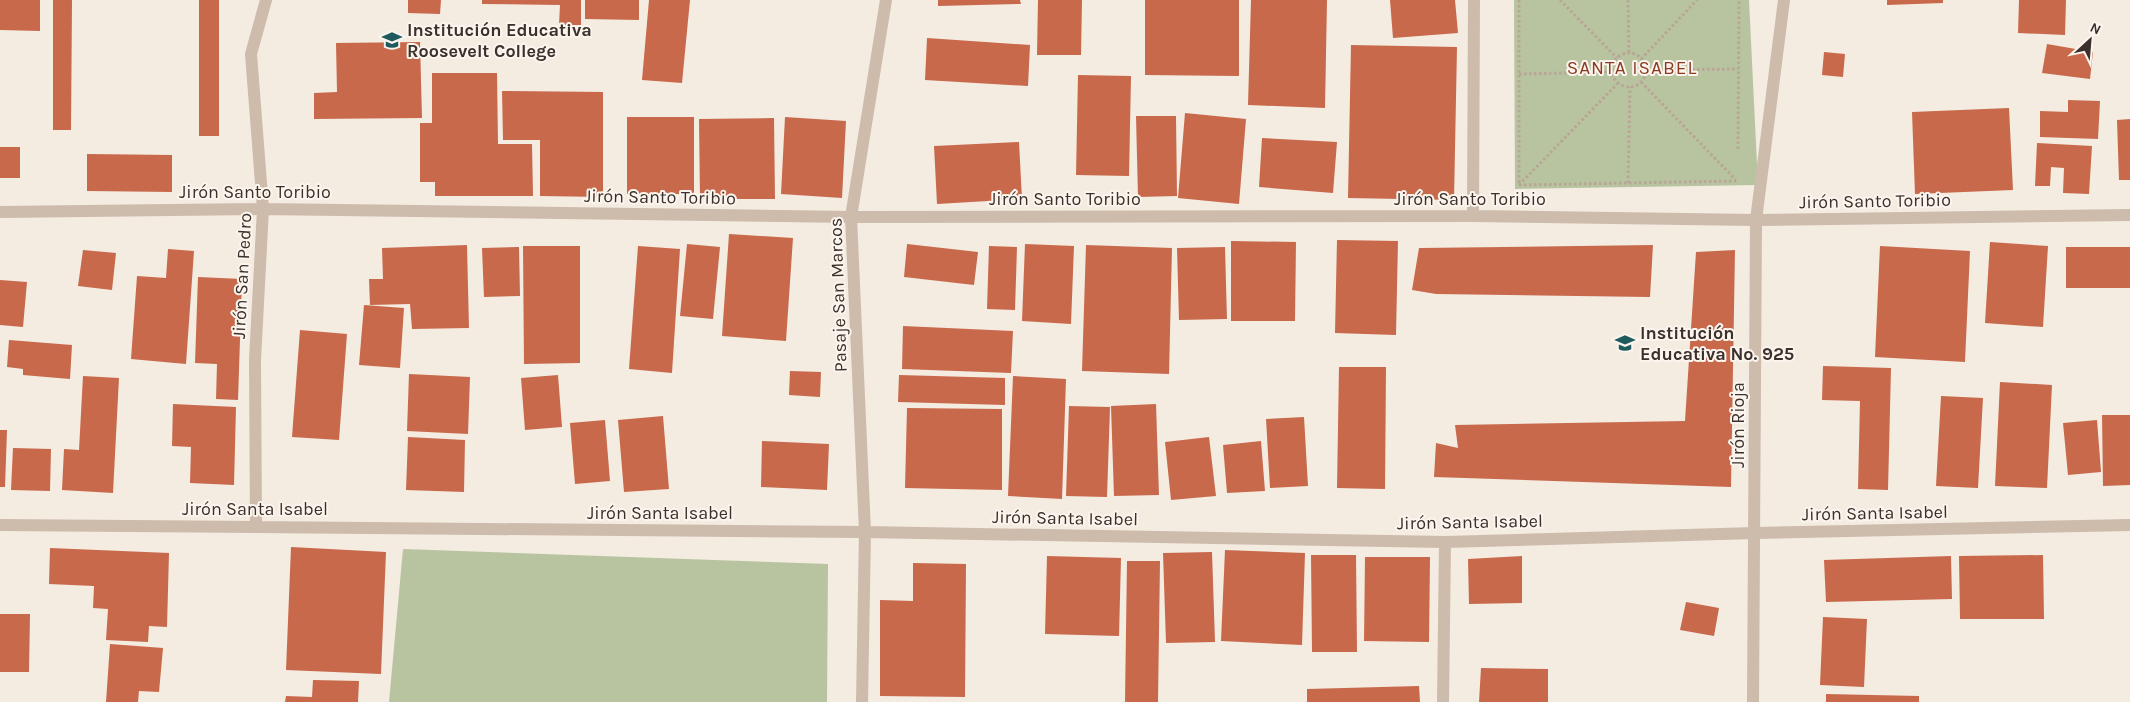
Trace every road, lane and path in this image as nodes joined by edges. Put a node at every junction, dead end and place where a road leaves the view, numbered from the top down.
1 (266, 0) edge
2 (886, 0) edge
3 (1474, 0) edge
4 (1519, 0) edge
5 (1560, 0) edge
6 (1628, 0) edge
7 (1697, 0) edge
8 (1739, 0) edge
9 (1784, 0) edge
10 (1629, 53) junction
11 (1617, 58) junction
12 (1641, 59) junction
13 (1739, 69) junction
14 (1647, 70) junction
15 (1612, 72) junction
16 (1519, 74) junction
17 (1641, 82) junction
18 (1618, 83) junction
19 (1630, 87) junction
20 (1738, 153) dead end
21 (1738, 172) dead end
22 (1738, 181) junction
23 (1628, 183) junction
24 (1519, 185) junction
25 (263, 209) junction
26 (0, 212) edge
27 (1474, 216) junction
28 (2130, 216) edge
29 (851, 217) junction
30 (1756, 220) junction
31 (0, 525) edge
32 (2130, 525) edge
33 (256, 527) junction
34 (865, 532) junction
35 (1755, 533) junction
36 (1445, 542) junction
37 (862, 702) edge
38 (1443, 702) edge
39 (1753, 702) edge

1 - 25 street, Jirón San Pedro
2 - 29 street, Pasaje San Marcos
3 - 27 street
4 - 16 path
5 - 11 path
6 - 10 path
7 - 12 path
8 - 13 path
9 - 30 street, Jirón Rioja
10 - 11 path
10 - 12 path
11 - 15 path
12 - 14 path
13 - 14 path
13 - 20 path
14 - 17 path
15 - 16 path
15 - 18 path
16 - 24 path
17 - 19 path
17 - 22 path
18 - 19 path
18 - 24 path
19 - 23 path
21 - 22 path
22 - 23 path
23 - 24 path
25 - 26 street, Jirón Santo Toribio
25 - 29 street, Jirón Santo Toribio
25 - 33 street, Jirón San Pedro
27 - 29 street, Jirón Santo Toribio
27 - 30 street, Jirón Santo Toribio
28 - 30 street, Jirón Santo Toribio
29 - 34 street, Pasaje San Marcos
30 - 35 street, Jirón Rioja
31 - 33 street, Jirón Santa Isabel
32 - 35 street, Jirón Santa Isabel
33 - 34 street, Jirón Santa Isabel
34 - 36 street, Jirón Santa Isabel
34 - 37 street, Pasaje San Marcos
35 - 36 street, Jirón Santa Isabel
35 - 39 street, Jirón Rioja
36 - 38 street

